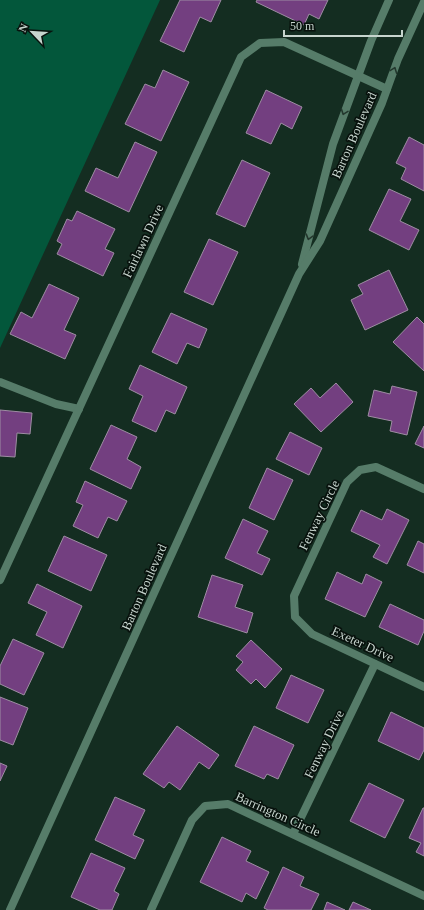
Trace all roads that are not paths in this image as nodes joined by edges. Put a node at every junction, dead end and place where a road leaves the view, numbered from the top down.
1 (389, 0) edge
2 (424, 2) edge
3 (358, 76) junction
4 (387, 89) junction
5 (299, 274) junction
6 (0, 382) edge
7 (79, 409) junction
8 (424, 489) edge
9 (0, 580) edge
10 (295, 617) joint
11 (375, 664) junction
12 (424, 687) edge
13 (294, 834) junction
14 (424, 896) edge
15 (10, 910) edge
16 (151, 910) edge

1 - 3 street, Barton Boulevard
4 -> 2 street, Barton Boulevard
3 - 4 street, Fairlawn Drive
3 -> 5 street, Barton Boulevard
3 - 7 street, Fairlawn Drive
4 - 5 street, Barton Boulevard
5 - 15 street, Barton Boulevard
6 - 7 street
7 - 9 street, Fairlawn Drive
8 - 10 street, Fenway Circle
10 - 11 street, Exeter Drive
11 - 12 street, Exeter Drive
11 - 13 street, Fenway Drive
13 - 14 street, Barrington Circle
13 - 16 street, Barrington Circle

